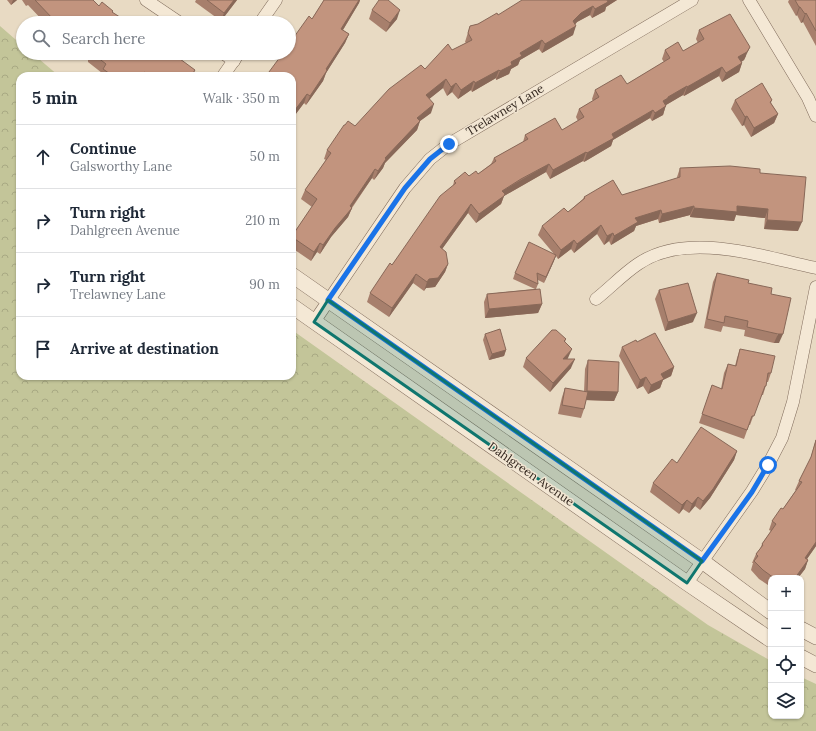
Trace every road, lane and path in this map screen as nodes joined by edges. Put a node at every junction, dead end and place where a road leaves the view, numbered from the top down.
1 (146, 0) edge
2 (276, 0) edge
3 (692, 0) edge
4 (749, 0) edge
5 (170, 16) edge
6 (265, 16) edge
7 (234, 60) edge
8 (226, 72) edge
9 (816, 116) edge
10 (816, 268) edge
11 (296, 278) edge
12 (816, 288) edge
13 (328, 300) junction
14 (596, 300) dead end
15 (296, 309) edge
16 (314, 322) junction
17 (702, 561) junction
18 (687, 583) junction
19 (770, 611) edge
20 (804, 631) edge
21 (816, 637) edge
22 (768, 638) edge
23 (804, 659) edge
24 (816, 665) edge

1 - 5 street
2 - 6 street
3 - 13 street, Trelawney Lane
4 - 9 street
7 - 8 street
10 - 14 street
11 - 13 street
12 - 17 street
13 - 16 street, Trelawney Lane
13 - 17 street
15 - 16 street, Dahlgreen Avenue
16 - 18 street, Dahlgreen Avenue
17 - 18 street
17 - 19 street
18 - 22 street, Dahlgreen Avenue
20 - 21 street
23 - 24 street

